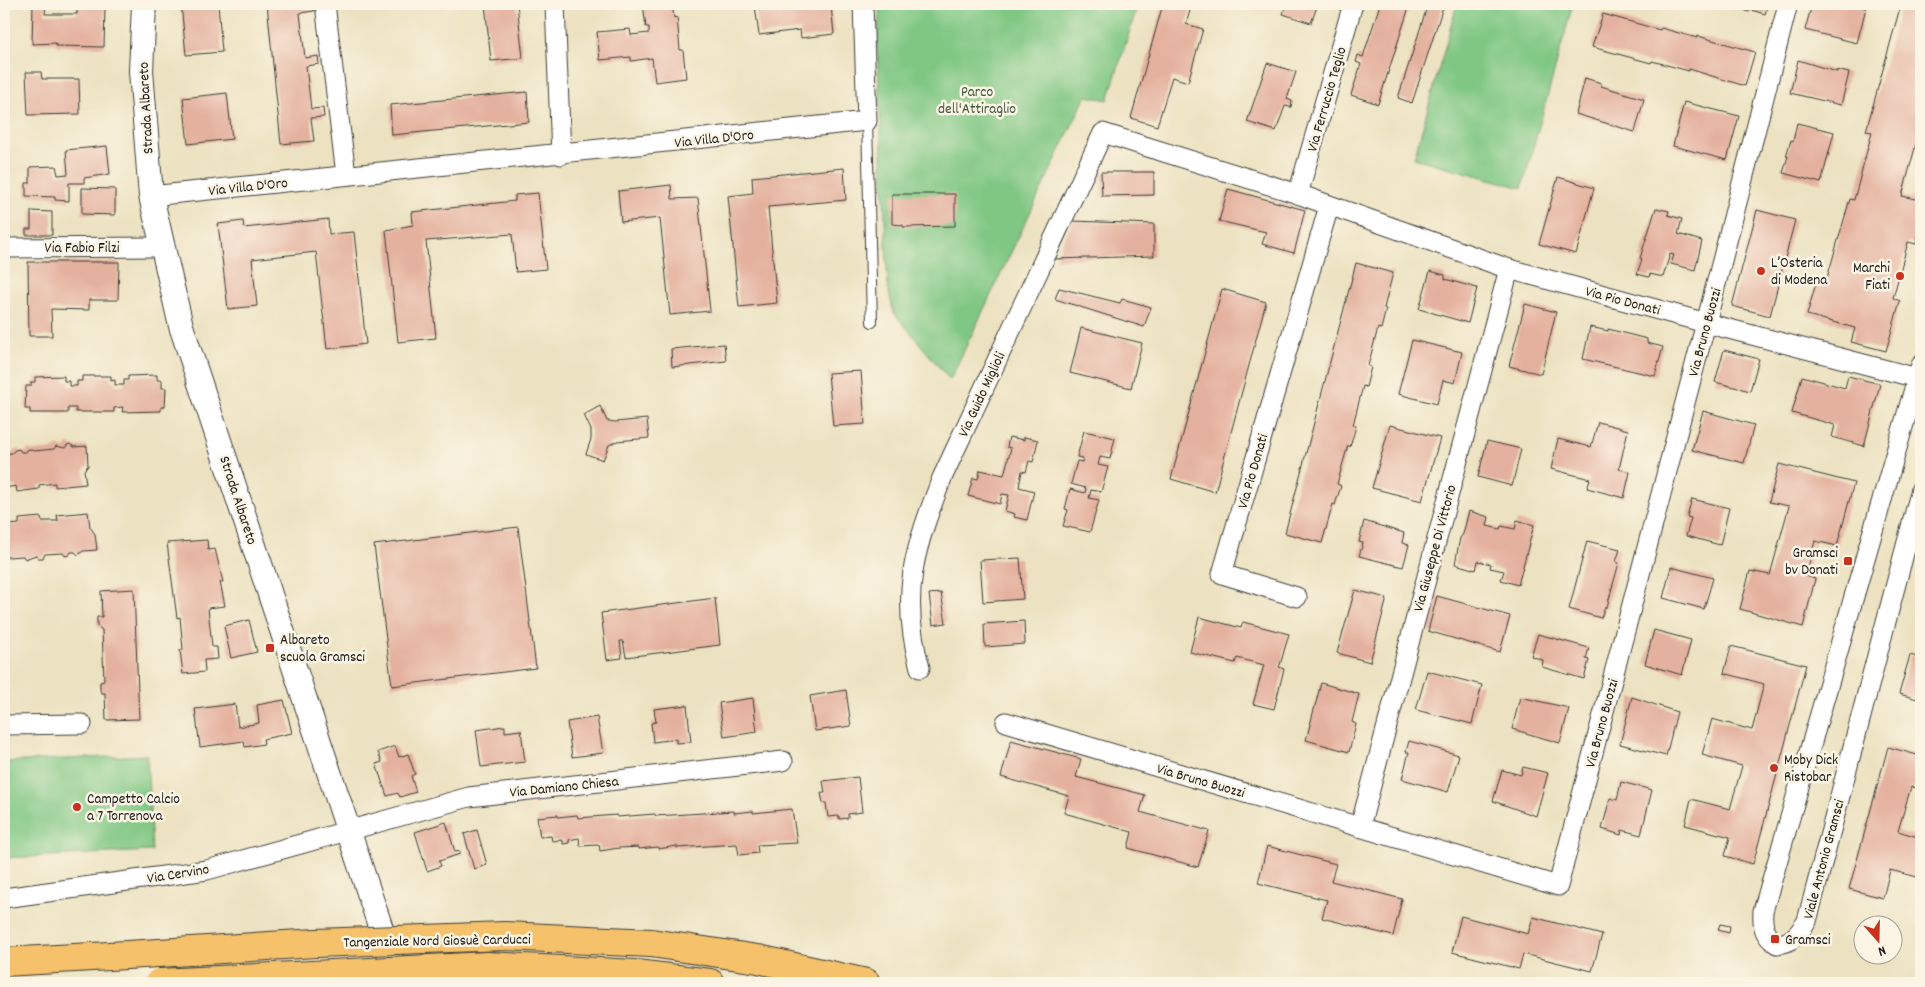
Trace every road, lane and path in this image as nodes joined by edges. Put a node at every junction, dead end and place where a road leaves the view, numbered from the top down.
1 (144, 4) edge
2 (325, 4) edge
3 (555, 4) edge
4 (863, 4) edge
5 (1353, 4) edge
6 (1788, 4) edge
7 (867, 121) junction
8 (1103, 133) joint
9 (561, 154) junction
10 (346, 175) junction
11 (1298, 194) junction
12 (151, 196) junction
13 (1328, 206) junction
14 (161, 247) junction
15 (4, 248) edge
16 (1509, 269) junction
17 (872, 322) dead end
18 (1706, 323) junction
19 (1920, 374) edge
20 (1921, 489) edge
21 (1297, 596) dead end
22 (920, 668) dead end
23 (1006, 722) dead end
24 (82, 724) dead end
25 (4, 725) edge
26 (783, 762) dead end
27 (1360, 827) junction
28 (349, 830) junction
29 (4, 898) edge
30 (4, 962) edge
31 (159, 983) edge
32 (399, 983) edge
33 (710, 983) edge
34 (866, 983) edge

1 - 12 street, Strada Albareto
2 - 10 street
3 - 9 street
4 - 7 street
5 - 11 street, Via Ferruccio Teglio
6 - 18 street, Via Bruno Buozzi
7 - 9 street, Via Villa D'Oro
7 - 17 lane
8 - 11 street, Via Pio Donati
8 - 22 street, Via Guido Miglioli
9 - 10 street, Via Villa D'Oro
10 - 12 street, Via Villa D'Oro
11 - 13 street, Via Pio Donati
12 - 14 street, Strada Albareto
13 - 16 street, Via Pio Donati
13 - 21 street, Via Pio Donati
14 - 15 street, Via Fabio Filzi
14 - 28 street, Strada Albareto
16 - 18 street, Via Pio Donati
16 - 27 street, Via Giuseppe Di Vittorio
18 - 19 street, Via Pio Donati
18 - 27 street, Via Bruno Buozzi
19 - 20 street, Viale Antonio Gramsci
23 - 27 street, Via Bruno Buozzi
24 - 25 street
26 - 28 street, Via Damiano Chiesa
28 - 29 street, Via Cervino
28 - 32 street, Strada Albareto
30 - 34 highway, Tangenziale Nord Giosuè Carducci, bridge
31 - 33 highway, Tangenziale Nord Giosuè Carducci, bridge

